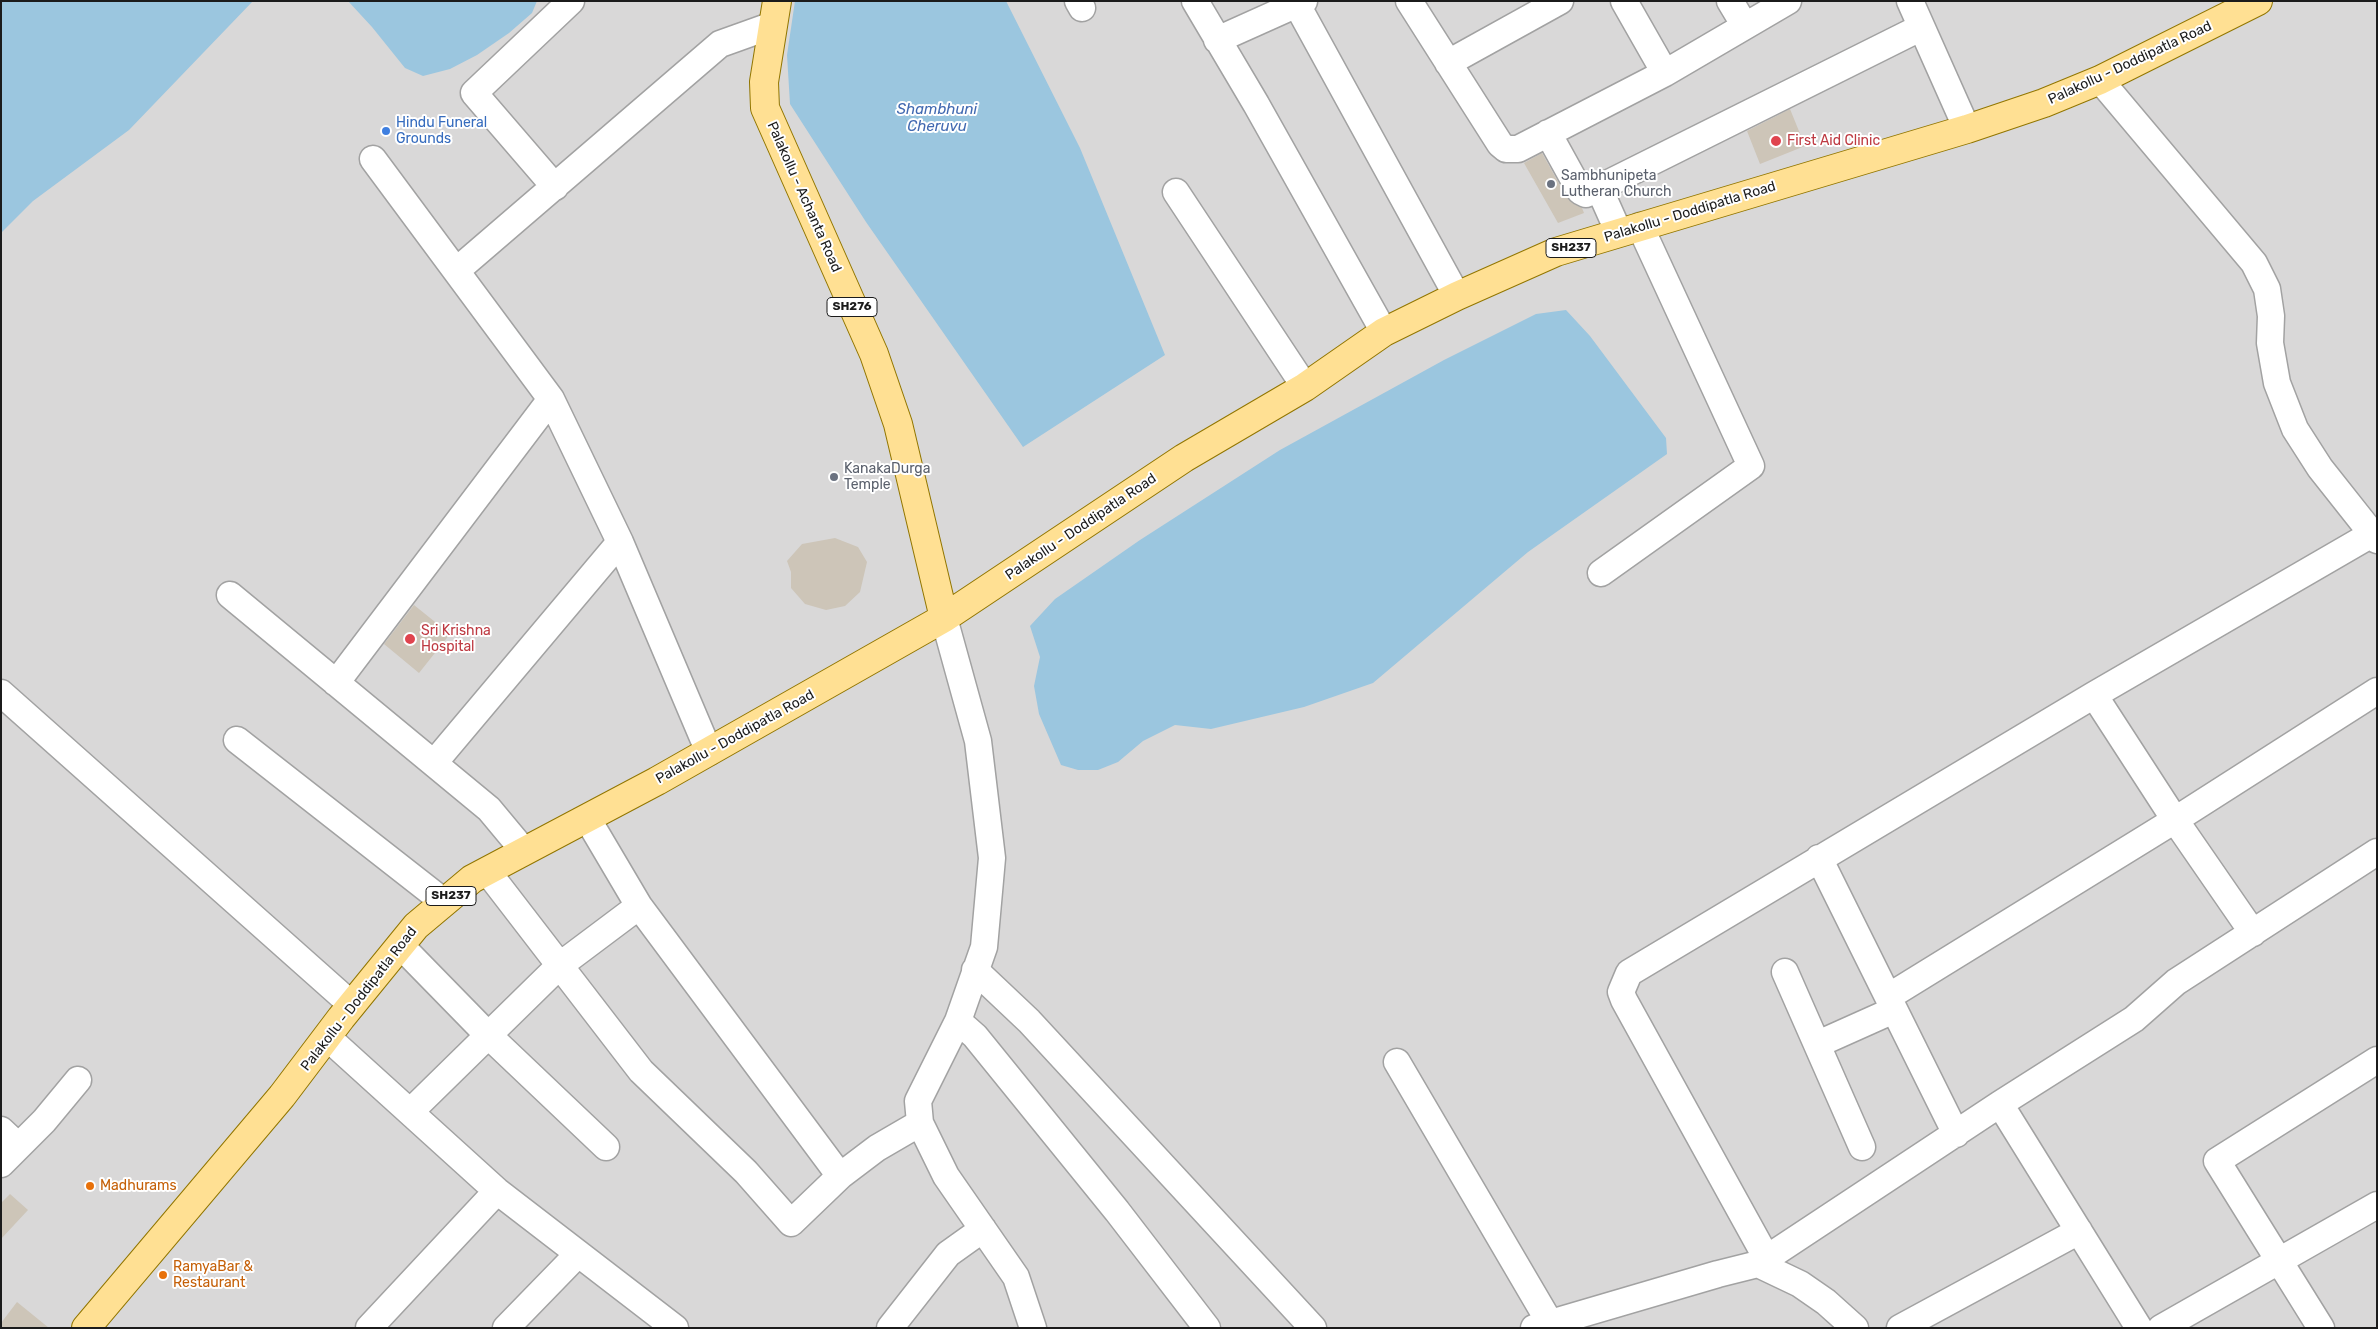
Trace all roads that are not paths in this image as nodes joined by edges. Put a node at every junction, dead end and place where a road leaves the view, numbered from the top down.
1 (571, 1) edge
2 (1195, 1) edge
3 (1409, 1) edge
4 (1560, 1) edge
5 (1624, 1) edge
6 (1730, 1) edge
7 (1788, 1) edge
8 (1910, 1) edge
9 (2258, 1) edge
10 (1298, 2) edge
11 (775, 13) edge
12 (1745, 26) junction
13 (1920, 28) junction
14 (1217, 40) junction
15 (1448, 63) junction
16 (1665, 73) junction
17 (2100, 80) junction
18 (1967, 129) junction
19 (1548, 133) junction
20 (373, 159) dead end
21 (555, 187) junction
22 (1600, 188) junction
23 (1176, 192) dead end
24 (1629, 230) junction
25 (456, 271) junction
26 (1457, 296) junction
27 (1384, 332) junction
28 (1305, 387) junction
29 (551, 399) junction
30 (2374, 537) edge
31 (620, 542) junction
32 (1601, 573) dead end
33 (230, 595) dead end
34 (944, 618) junction
35 (336, 683) junction
36 (2377, 691) edge
37 (1, 693) edge
38 (2094, 694) junction
39 (238, 740) dead end
40 (709, 752) junction
41 (434, 763) junction
42 (587, 818) junction
43 (2176, 820) junction
44 (524, 852) junction
45 (2377, 852) edge
46 (1819, 858) junction
47 (487, 871) junction
48 (444, 902) junction
49 (639, 906) junction
50 (2253, 933) junction
51 (400, 945) junction
52 (559, 966) junction
53 (975, 970) junction
54 (1785, 972) dead end
55 (1891, 1004) junction
56 (352, 1005) junction
57 (958, 1021) junction
58 (488, 1035) junction
59 (327, 1037) junction
60 (1818, 1044) junction
61 (2377, 1060) edge
62 (1397, 1062) dead end
63 (78, 1080) dead end
64 (2000, 1104) junction
65 (410, 1112) junction
66 (920, 1123) junction
67 (1956, 1134) junction
68 (7, 1147) edge
69 (606, 1147) dead end
70 (1862, 1147) dead end
71 (840, 1176) junction
72 (497, 1191) junction
73 (2377, 1205) edge
74 (983, 1228) junction
75 (2079, 1231) junction
76 (578, 1254) junction
77 (2279, 1261) junction
78 (1762, 1262) junction
79 (1542, 1326) edge
80 (86, 1328) edge
81 (369, 1328) edge
82 (506, 1328) edge
83 (675, 1328) edge
84 (890, 1328) edge
85 (1033, 1328) edge
86 (1207, 1328) edge
87 (1312, 1328) edge
88 (1854, 1328) edge
89 (1900, 1328) edge
90 (2139, 1328) edge
91 (2161, 1328) edge
92 (2321, 1328) edge

1 - 21 street
2 - 14 street
3 - 15 street
4 - 15 street
5 - 16 street
6 - 12 street
7 - 12 street
8 - 13 street
9 - 17 main road, Palakollu - Doddipatla Road / SH237
10 - 14 street
10 - 26 street
11 - 21 street
11 - 34 main road, Palakollu - Achanta Road / SH276
12 - 16 street
13 - 18 street
13 - 22 street
14 - 27 street
15 - 19 street
16 - 19 street
17 - 18 main road, Palakollu - Doddipatla Road / SH237
17 - 30 street
18 - 24 main road, Palakollu - Doddipatla Road / SH237
19 - 22 street
20 - 25 street
21 - 25 street
22 - 24 street
23 - 28 street
24 - 26 main road, Palakollu - Doddipatla Road / SH237
24 - 32 street
25 - 29 street
26 - 27 main road, Palakollu - Doddipatla Road / SH237
27 - 28 main road, Palakollu - Doddipatla Road / SH237
28 - 34 main road, Palakollu - Doddipatla Road / SH237
29 - 31 street
29 - 35 street
30 - 38 street
31 - 40 street
31 - 41 street
33 - 35 street
34 - 40 main road, Palakollu - Doddipatla Road / SH237
34 - 53 street
35 - 41 street
36 - 43 street
37 - 56 street
38 - 43 street
38 - 46 street
39 - 48 street
40 - 42 main road, Palakollu - Doddipatla Road / SH237
41 - 44 street
42 - 44 main road, Palakollu - Doddipatla Road / SH237
42 - 49 street
43 - 50 street
43 - 55 street
44 - 47 main road, Palakollu - Doddipatla Road / SH237
45 - 50 street
46 - 55 street
46 - 78 street
47 - 48 main road, Palakollu - Doddipatla Road / SH237
47 - 52 street
48 - 51 main road, Palakollu - Doddipatla Road / SH237
49 - 52 street
49 - 71 street
50 - 64 street
51 - 56 main road, Palakollu - Doddipatla Road / SH237
51 - 58 street
52 - 58 street
52 - 71 street
53 - 57 street
53 - 87 street
54 - 60 street
55 - 60 street
55 - 67 street
56 - 59 main road, Palakollu - Doddipatla Road / SH237
57 - 66 street
57 - 86 street
58 - 65 street
58 - 69 street
59 - 65 street
59 - 80 main road, Palakollu - Doddipatla Road / SH237
60 - 70 street
61 - 77 street
62 - 79 street
63 - 68 street
64 - 67 street
64 - 75 street
65 - 72 street
66 - 71 street
66 - 74 street
67 - 78 street
72 - 76 street
72 - 81 street
73 - 77 street
74 - 84 street
74 - 85 street
75 - 89 street
75 - 90 street
76 - 82 street
76 - 83 street
77 - 91 street
77 - 92 street
78 - 79 street
78 - 88 street

